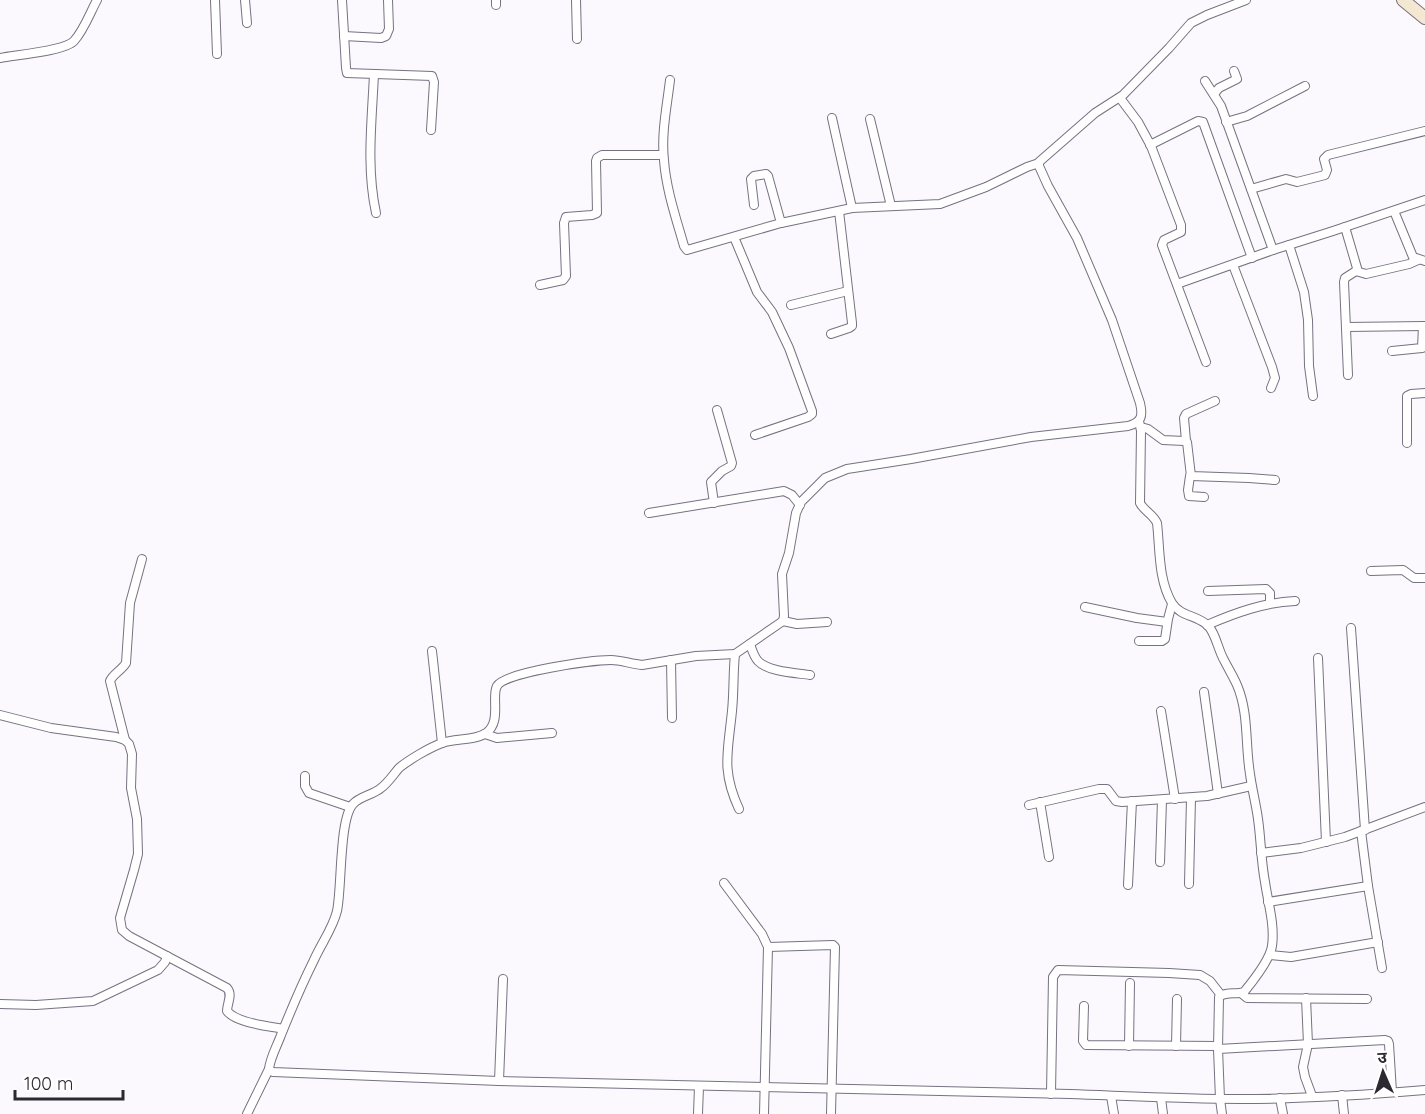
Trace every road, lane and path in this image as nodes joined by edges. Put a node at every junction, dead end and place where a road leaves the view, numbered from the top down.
1 (97, 0) edge
2 (214, 0) edge
3 (245, 0) edge
4 (342, 0) edge
5 (388, 0) edge
6 (576, 0) edge
7 (1246, 0) edge
8 (1403, 0) edge
9 (1425, 18) edge
10 (247, 22) dead end
11 (344, 36) junction
12 (577, 39) dead end
13 (217, 54) dead end
14 (0, 58) edge
15 (1234, 71) dead end
16 (374, 74) junction
17 (670, 80) dead end
18 (1205, 81) dead end
19 (1305, 86) dead end
20 (1214, 94) junction
21 (1120, 98) junction
22 (832, 118) dead end
23 (870, 119) dead end
24 (1226, 122) junction
25 (431, 130) dead end
26 (1425, 131) edge
27 (1150, 145) junction
28 (663, 155) junction
29 (1039, 163) junction
30 (1251, 189) junction
31 (1425, 200) edge
32 (754, 205) dead end
33 (891, 206) junction
34 (852, 208) junction
35 (838, 211) junction
36 (1394, 211) junction
37 (376, 213) dead end
38 (781, 223) junction
39 (1345, 227) junction
40 (734, 237) junction
41 (1289, 245) junction
42 (1273, 250) junction
43 (1252, 258) junction
44 (1422, 261) edge
45 (1233, 265) junction
46 (1356, 271) junction
47 (1177, 284) junction
48 (540, 285) dead end
49 (848, 291) junction
50 (791, 305) dead end
51 (1424, 326) edge
52 (1346, 327) junction
53 (831, 334) dead end
54 (1392, 351) dead end
55 (1206, 362) dead end
56 (1348, 375) dead end
57 (1271, 388) dead end
58 (1425, 393) edge
59 (1313, 396) dead end
60 (1215, 401) dead end
61 (717, 410) dead end
62 (1140, 424) junction
63 (755, 435) dead end
64 (1186, 441) junction
65 (1407, 442) dead end
66 (1190, 476) junction
67 (1275, 480) dead end
68 (1204, 497) dead end
69 (714, 503) junction
70 (800, 505) junction
71 (649, 513) dead end
72 (142, 559) dead end
73 (1371, 571) dead end
74 (1425, 578) edge
75 (1208, 591) dead end
76 (1296, 601) dead end
77 (1270, 603) junction
78 (1172, 604) junction
79 (1085, 607) dead end
80 (783, 621) junction
81 (827, 622) dead end
82 (1167, 622) junction
83 (1207, 625) junction
84 (1351, 628) dead end
85 (1139, 641) dead end
86 (750, 644) junction
87 (432, 651) dead end
88 (735, 654) junction
89 (1317, 658) dead end
90 (671, 660) junction
91 (810, 675) dead end
92 (1204, 692) dead end
93 (1161, 711) dead end
94 (0, 715) edge
95 (672, 718) dead end
96 (552, 733) dead end
97 (485, 734) junction
98 (125, 740) junction
99 (442, 743) junction
100 (305, 776) dead end
101 (1251, 786) junction
102 (1218, 794) junction
103 (1191, 798) junction
104 (1175, 799) junction
105 (1162, 800) junction
106 (1132, 801) junction
107 (1040, 802) junction
108 (1029, 805) dead end
109 (350, 807) junction
110 (1425, 807) edge
111 (739, 809) dead end
112 (1363, 830) junction
113 (1326, 842) junction
114 (1261, 853) junction
115 (1049, 857) dead end
116 (1160, 861) dead end
117 (724, 883) dead end
118 (1189, 884) dead end
119 (1128, 885) dead end
120 (1368, 886) junction
121 (1268, 902) junction
122 (1378, 942) junction
123 (768, 947) junction
124 (1270, 955) junction
125 (167, 956) junction
126 (1382, 969) dead end
127 (503, 979) dead end
128 (1130, 983) dead end
129 (1241, 993) junction
130 (1221, 995) junction
131 (1176, 999) dead end
132 (1367, 999) dead end
133 (1306, 1001) junction
134 (0, 1004) edge
135 (1084, 1006) dead end
136 (284, 1029) junction
137 (1308, 1044) junction
138 (1129, 1046) junction
139 (1176, 1046) junction
140 (1218, 1048) junction
141 (269, 1069) junction
142 (499, 1081) junction
143 (699, 1086) junction
144 (764, 1087) junction
145 (831, 1090) junction
146 (1425, 1090) edge
147 (1392, 1092) junction
148 (1052, 1094) junction
149 (1342, 1095) junction
150 (1112, 1096) junction
151 (1312, 1096) junction
152 (1161, 1098) junction
153 (1280, 1098) junction
154 (1220, 1099) junction
155 (247, 1114) edge
156 (698, 1114) edge
157 (764, 1114) edge
158 (831, 1114) edge
159 (1114, 1114) edge
160 (1163, 1114) edge
161 (1222, 1114) edge
162 (1283, 1114) edge
163 (1344, 1114) edge

1 - 14 street
2 - 13 street
3 - 10 street
4 - 11 street
5 - 11 street
6 - 12 street
7 - 21 street
8 - 9 street
11 - 16 street
15 - 20 street
16 - 25 street
16 - 37 street
17 - 28 street
18 - 20 street
19 - 24 street
20 - 24 street
21 - 27 street
21 - 29 street
22 - 34 street
23 - 33 street
24 - 30 street
26 - 30 street
27 - 43 street
27 - 47 street
28 - 40 street
28 - 48 street
29 - 33 street
29 - 62 street
30 - 42 street
31 - 36 street
32 - 38 street
33 - 34 street
34 - 35 street
35 - 38 street
35 - 49 street
36 - 39 street
36 - 44 street
38 - 40 street
39 - 41 street
39 - 46 street
40 - 63 street
41 - 42 street
41 - 59 street
42 - 43 street
43 - 45 street
44 - 46 street
45 - 47 street
45 - 57 street
46 - 52 street
47 - 55 street
49 - 50 street
49 - 53 street
51 - 52 street
51 - 54 street
52 - 56 street
58 - 65 street
60 - 64 street
61 - 69 street
62 - 64 street
62 - 70 street
62 - 78 street
64 - 66 street
66 - 67 street
66 - 68 street
69 - 70 street
69 - 71 street
70 - 80 street
72 - 98 street
73 - 74 street
75 - 77 street
76 - 77 street
77 - 83 street
78 - 82 street
78 - 83 street
79 - 82 street
80 - 81 street
80 - 86 street
82 - 85 street
83 - 101 street
84 - 112 street
86 - 88 street
86 - 91 street
87 - 99 street
88 - 90 street
88 - 111 street
89 - 113 street
90 - 95 street
90 - 97 street
92 - 102 street
93 - 104 street
94 - 98 street
96 - 97 street
97 - 99 street
98 - 125 street
99 - 109 street
100 - 109 street
101 - 102 street
101 - 114 street
102 - 103 street
103 - 104 street
103 - 118 street
104 - 105 street
105 - 106 street
105 - 116 street
106 - 107 street
106 - 119 street
107 - 108 street
107 - 115 street
109 - 136 street
110 - 112 street
112 - 113 street
112 - 120 street
113 - 114 street
114 - 121 street
117 - 123 street
120 - 121 street
120 - 122 street
121 - 124 street
122 - 124 street
122 - 126 street
123 - 144 street
123 - 145 street
124 - 129 street
125 - 134 street
125 - 136 street
127 - 142 street
128 - 138 street
129 - 130 street
129 - 133 street
130 - 140 street
130 - 148 street
131 - 139 street
132 - 133 street
133 - 137 street
135 - 138 street
136 - 141 street
137 - 140 street
137 - 147 street
137 - 151 street
138 - 139 street
139 - 140 street
140 - 154 street
141 - 142 street
141 - 155 street
142 - 143 street
143 - 144 street
143 - 156 street
144 - 145 street
144 - 157 street
145 - 148 street
145 - 158 street
146 - 147 street
147 - 149 street
148 - 150 street
149 - 151 street
149 - 163 street
150 - 152 street
150 - 159 street
151 - 153 street
152 - 154 street
152 - 160 street
153 - 154 street
153 - 162 street
154 - 161 street

